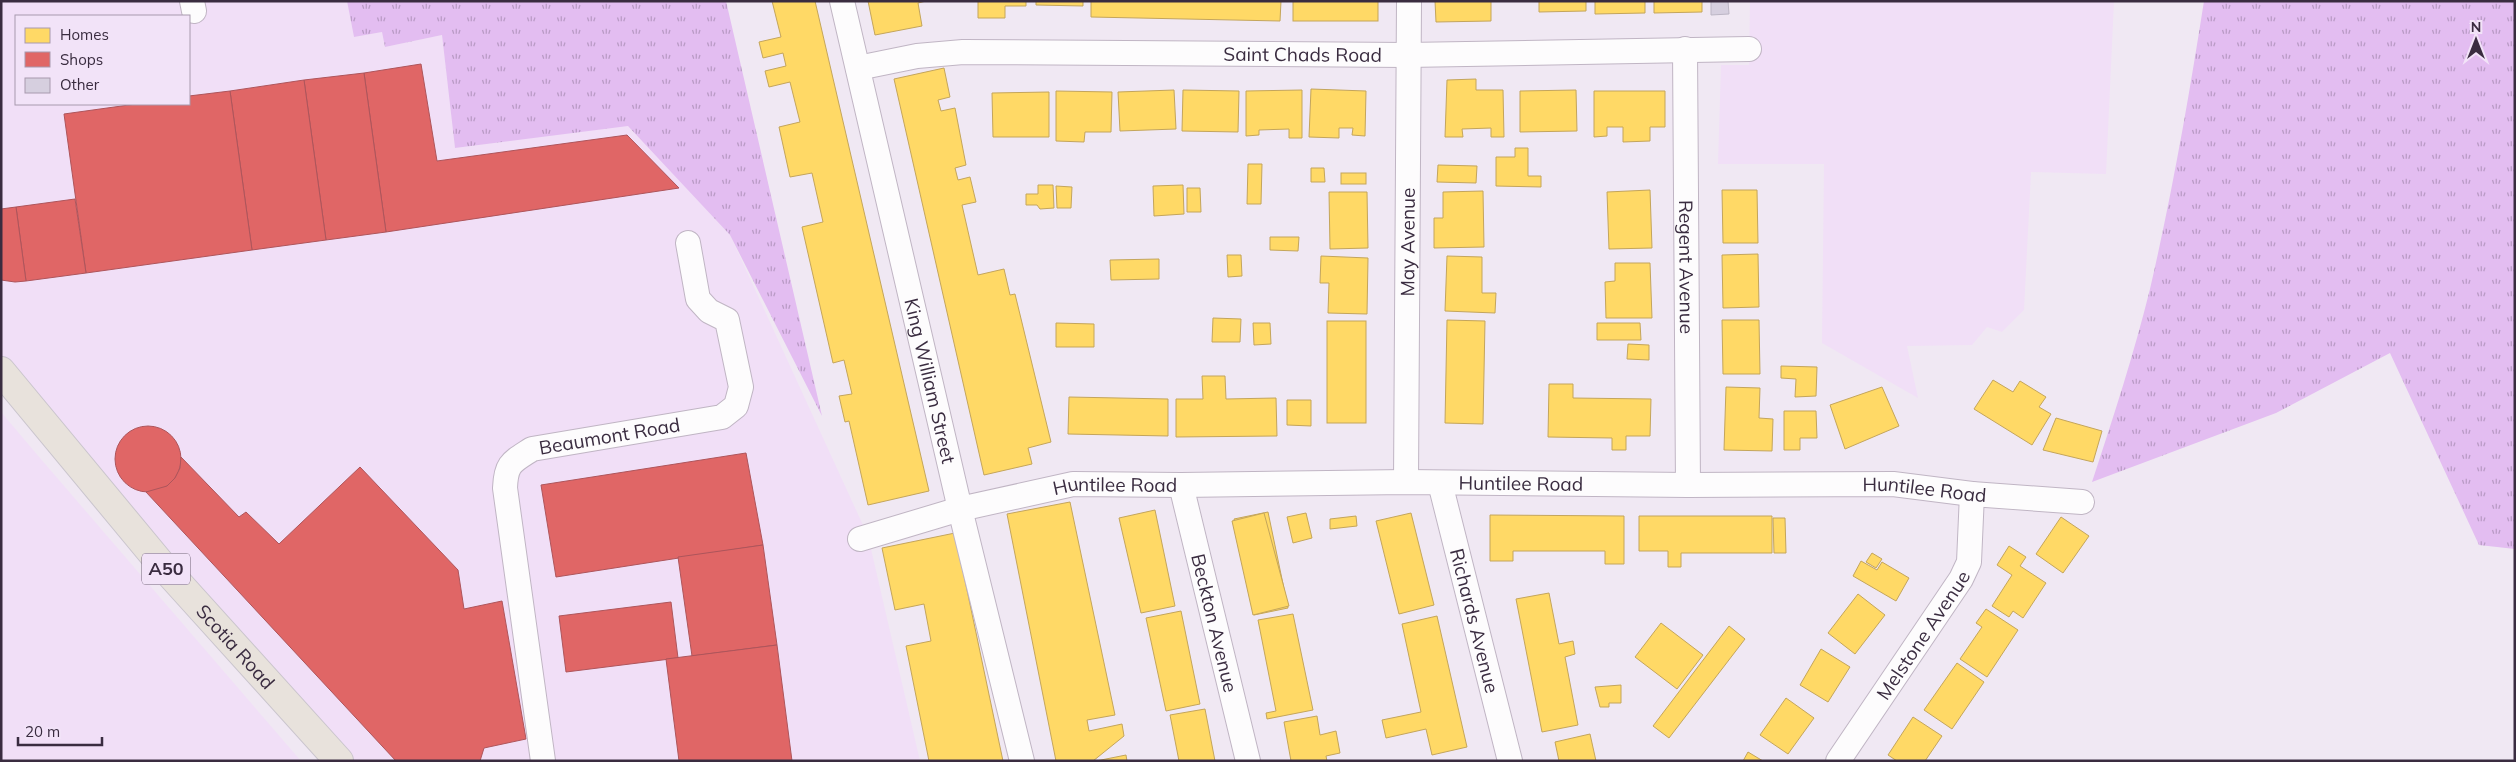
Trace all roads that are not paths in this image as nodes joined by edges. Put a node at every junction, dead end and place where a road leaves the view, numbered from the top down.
1 (842, 1) edge
2 (1409, 1) edge
3 (1685, 49) junction
4 (1750, 49) dead end
5 (1407, 55) junction
6 (858, 68) junction
7 (688, 243) dead end
8 (1, 371) edge
9 (1406, 482) junction
10 (1440, 483) junction
11 (1688, 485) junction
12 (1181, 486) junction
13 (1972, 494) junction
14 (2082, 502) dead end
15 (960, 509) junction
16 (860, 539) dead end
17 (339, 761) edge
18 (543, 761) edge
19 (1022, 761) edge
20 (1248, 761) edge
21 (1510, 761) edge
22 (1838, 761) edge

1 - 6 street, King William Street
2 - 5 street, May Avenue
3 - 4 street, Saint Chads Road
3 - 5 street, Saint Chads Road
3 - 11 street, Regent Avenue
5 - 6 street, Saint Chads Road
5 - 9 street, May Avenue
6 - 15 street, King William Street
7 - 18 street, Beaumont Road
8 - 17 main road, Scotia Road / A50
9 - 10 street, Huntilee Road
9 - 12 street, Huntilee Road
10 - 11 street, Huntilee Road
10 - 21 street, Richards Avenue
11 - 13 street, Huntilee Road
12 - 15 street, Huntilee Road
12 - 20 street, Beckton Avenue
13 - 14 street, Huntilee Road
13 - 22 street, Melstone Avenue
15 - 16 street, Huntilee Road
15 - 19 street, King William Street

